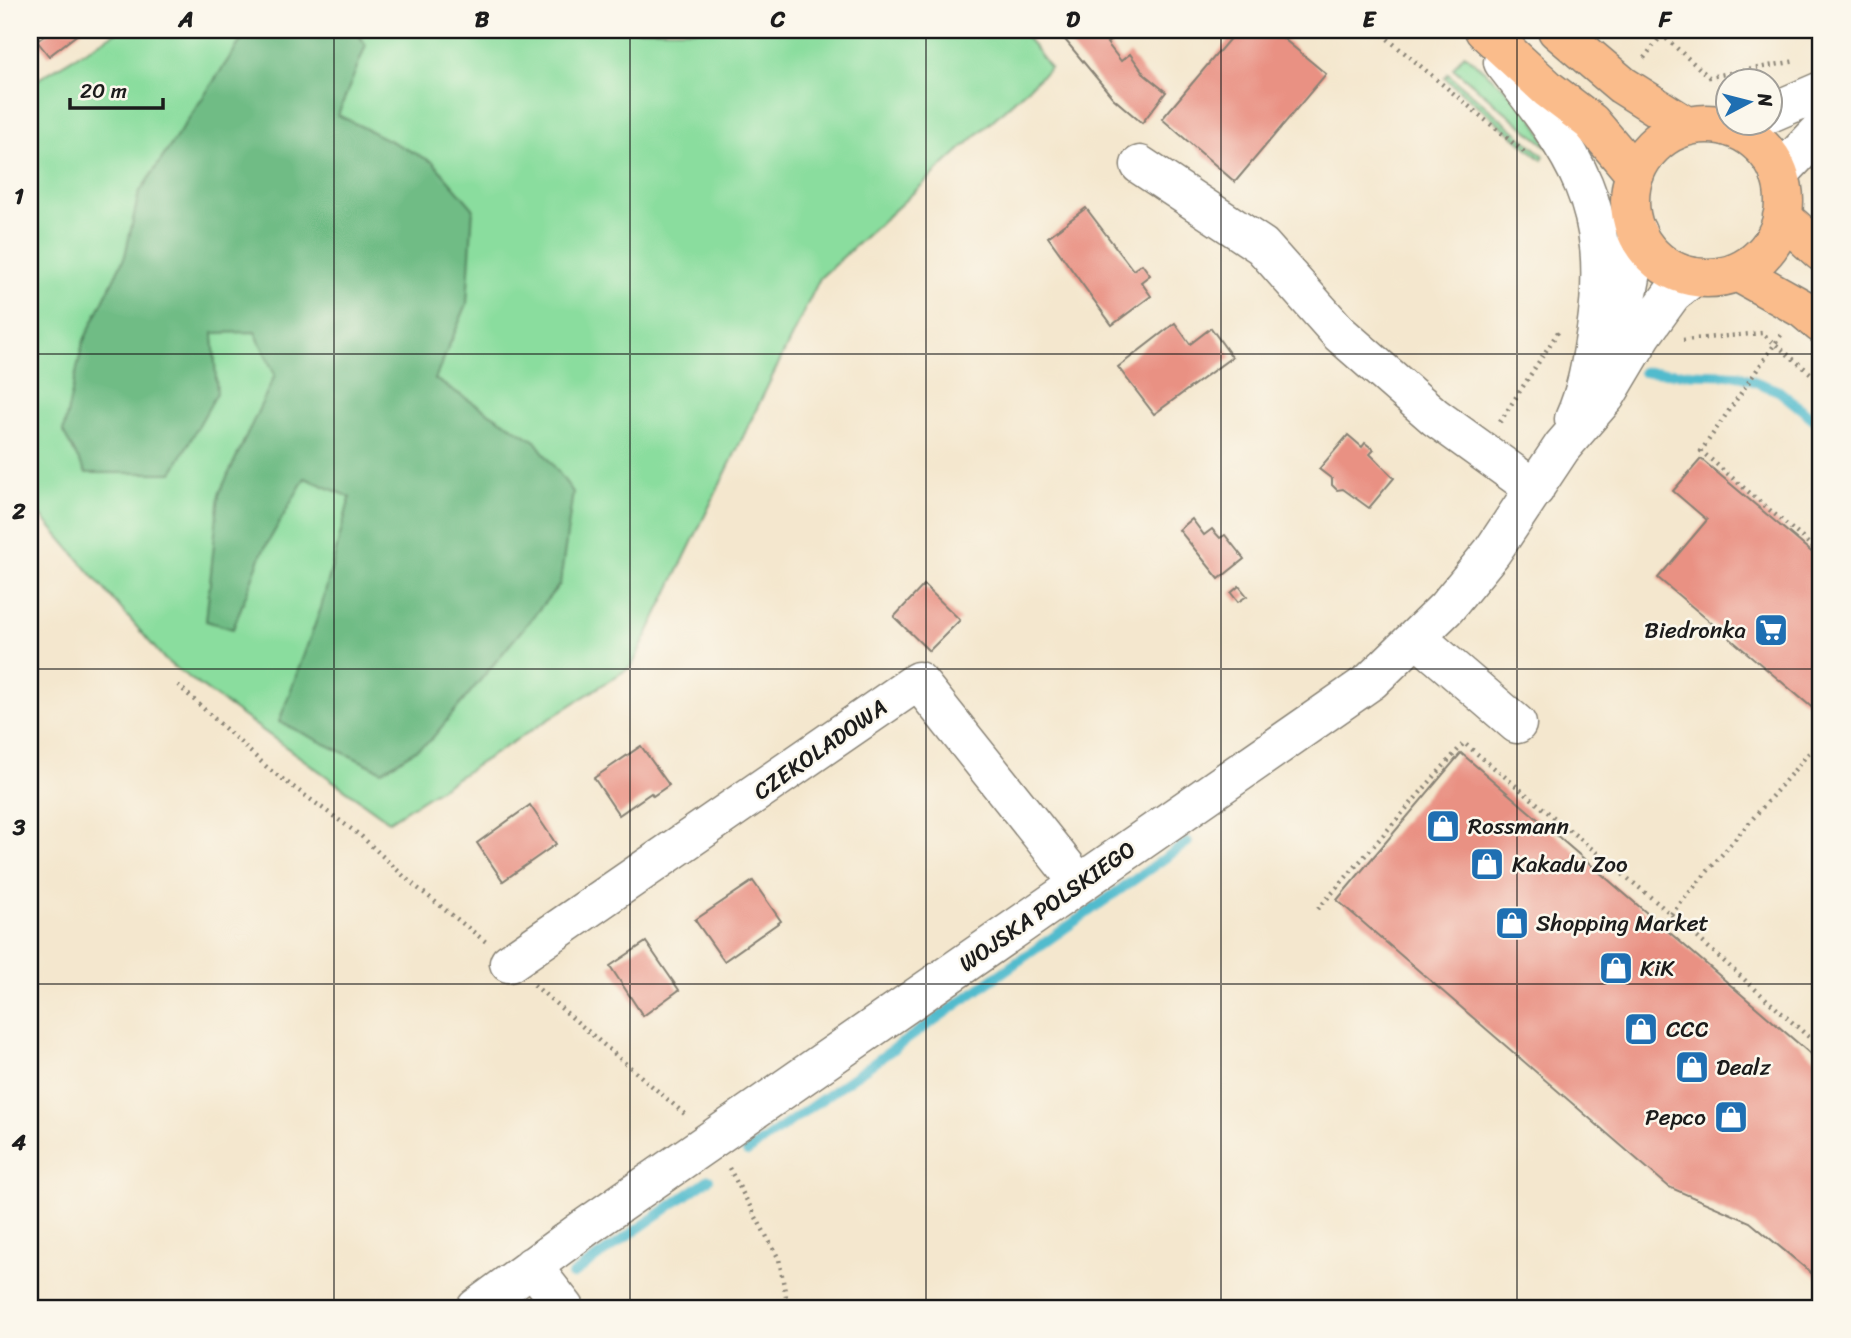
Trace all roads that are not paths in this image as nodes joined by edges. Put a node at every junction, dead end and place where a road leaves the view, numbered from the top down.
1 (1481, 30) edge
2 (1557, 30) edge
3 (1821, 90) edge
4 (1784, 107) edge
5 (1714, 124) edge
6 (1686, 126) junction
7 (1821, 130) edge
8 (1750, 136) edge
9 (1140, 165) dead end
10 (1635, 174) junction
11 (1779, 174) junction
12 (1782, 216) junction
13 (1637, 232) junction
14 (1821, 252) edge
15 (1737, 272) junction
16 (1693, 276) junction
17 (1821, 324) edge
18 (1596, 392) junction
19 (1535, 489) junction
20 (1417, 638) junction
21 (1517, 724) dead end
22 (1079, 883) junction
23 (509, 963) dead end
24 (533, 1266) junction
25 (476, 1308) edge
26 (565, 1308) edge

1 - 10 main road
1 - 18 street
2 - 6 main road
3 - 4 street
5 - 6 main road
6 - 10 main road
7 - 11 street
8 - 11 main road
9 - 19 street
10 - 13 main road
11 - 12 main road
12 - 14 main road
12 - 15 main road
13 - 16 main road
13 - 18 street
15 - 16 main road
15 - 17 main road
16 - 18 street
18 - 19 street, WOJSKA POLSKIEGO
19 - 20 street, WOJSKA POLSKIEGO
20 - 21 street
20 - 22 street, WOJSKA POLSKIEGO
22 - 23 street, CZEKOLADOWA
22 - 24 street, WOJSKA POLSKIEGO
24 - 25 street, WOJSKA POLSKIEGO
24 - 26 street

